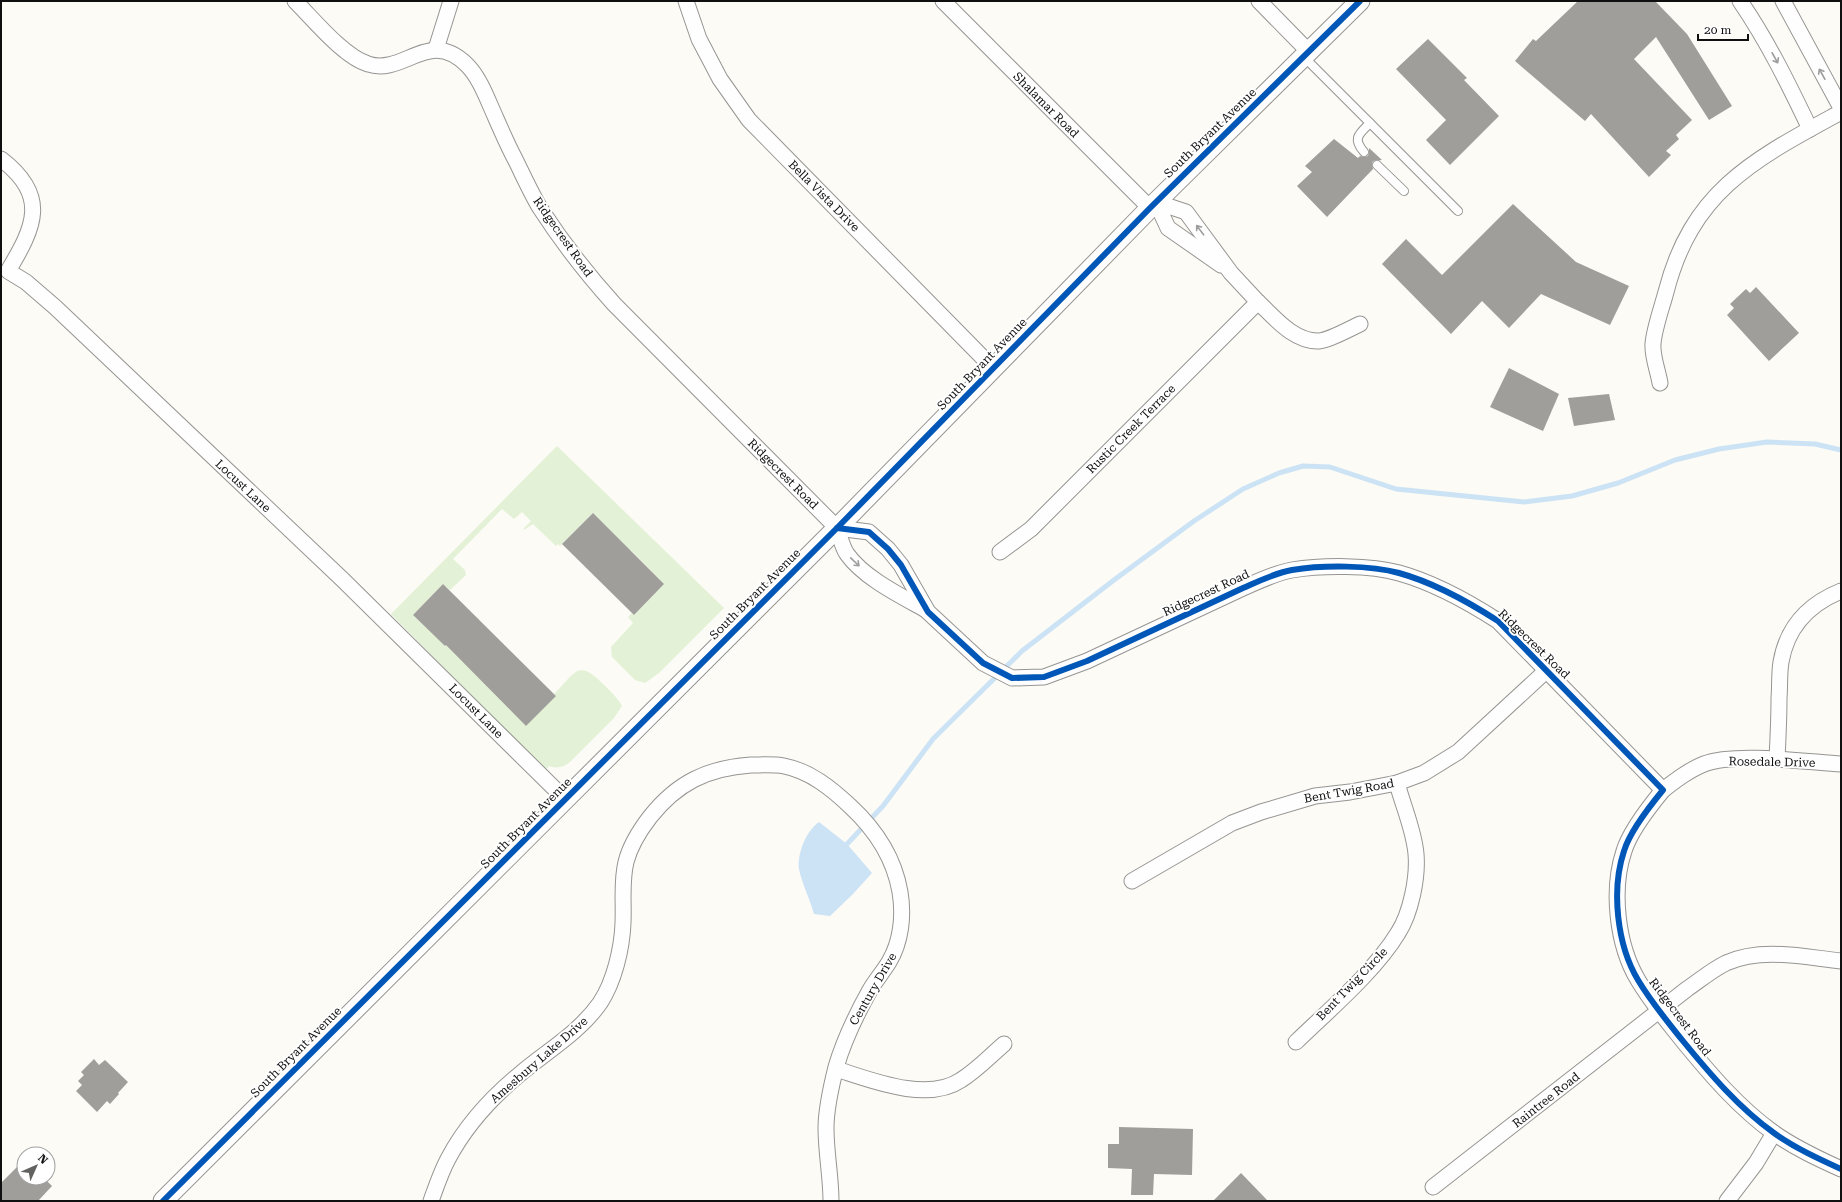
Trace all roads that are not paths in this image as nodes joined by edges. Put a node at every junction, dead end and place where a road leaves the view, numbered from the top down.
1 (295, 1) edge
2 (451, 1) edge
3 (686, 1) edge
4 (944, 1) edge
5 (1259, 1) edge
6 (1360, 1) edge
7 (1740, 1) edge
8 (1784, 1) edge
9 (436, 49) junction
10 (1307, 54) junction
11 (1841, 108) edge
12 (1841, 112) edge
13 (1370, 123) junction
14 (1810, 129) junction
15 (1364, 152) dead end
16 (1, 159) edge
17 (1377, 165) dead end
18 (1404, 191) dead end
19 (1153, 205) junction
20 (1458, 211) dead end
21 (1231, 273) junction
22 (4, 276) edge
23 (1258, 302) junction
24 (1360, 324) dead end
25 (993, 368) junction
26 (1660, 383) dead end
27 (837, 528) junction
28 (1000, 552) dead end
29 (1841, 591) edge
30 (928, 612) junction
31 (1547, 670) junction
32 (1777, 759) junction
33 (1841, 764) edge
34 (819, 780) joint
35 (1396, 783) junction
36 (1663, 790) junction
37 (565, 800) junction
38 (1132, 881) dead end
39 (1841, 961) edge
40 (1659, 1012) junction
41 (1296, 1042) dead end
42 (1004, 1044) dead end
43 (836, 1070) junction
44 (1774, 1133) junction
45 (1841, 1169) edge
46 (1433, 1187) dead end
47 (163, 1201) edge
48 (431, 1201) edge
49 (831, 1201) edge
50 (1727, 1201) edge

1 - 9 street
2 - 9 street
3 - 25 street, Bella Vista Drive
4 - 19 street, Shalamar Road
5 - 10 street
6 - 10 street, South Bryant Avenue
7 -> 14 street
11 -> 8 street
9 - 27 street, Ridgecrest Road
10 - 13 lane
10 - 19 street, South Bryant Avenue
12 - 14 street
13 - 15 lane
13 - 20 lane
14 - 26 street
16 - 22 street, Locust Lane
17 - 18 lane
19 - 21 street
21 -> 19 street
19 - 25 street, South Bryant Avenue
21 - 23 street
22 - 37 street, Locust Lane
23 - 24 street
23 - 28 street, Rustic Creek Terrace
25 - 27 street, South Bryant Avenue
27 -> 30 street, Ridgecrest Road
27 - 30 street, Ridgecrest Road
27 - 37 street, South Bryant Avenue
29 - 32 street
30 - 31 street, Ridgecrest Road
31 - 35 street, Bent Twig Road
31 - 36 street, Ridgecrest Road
32 - 33 street, Rosedale Drive
32 - 36 street, Rosedale Drive
34 - 43 street, Century Drive
34 - 48 street, Amesbury Lake Drive
35 - 38 street, Bent Twig Road
35 - 41 street, Bent Twig Circle
36 - 40 street, Ridgecrest Road
37 - 47 street, South Bryant Avenue
39 - 40 street, Raintree Road
40 - 44 street, Ridgecrest Road
40 - 46 street, Raintree Road
42 - 43 street
43 - 49 street, Century Drive
44 - 45 street, Ridgecrest Road
44 - 50 street

